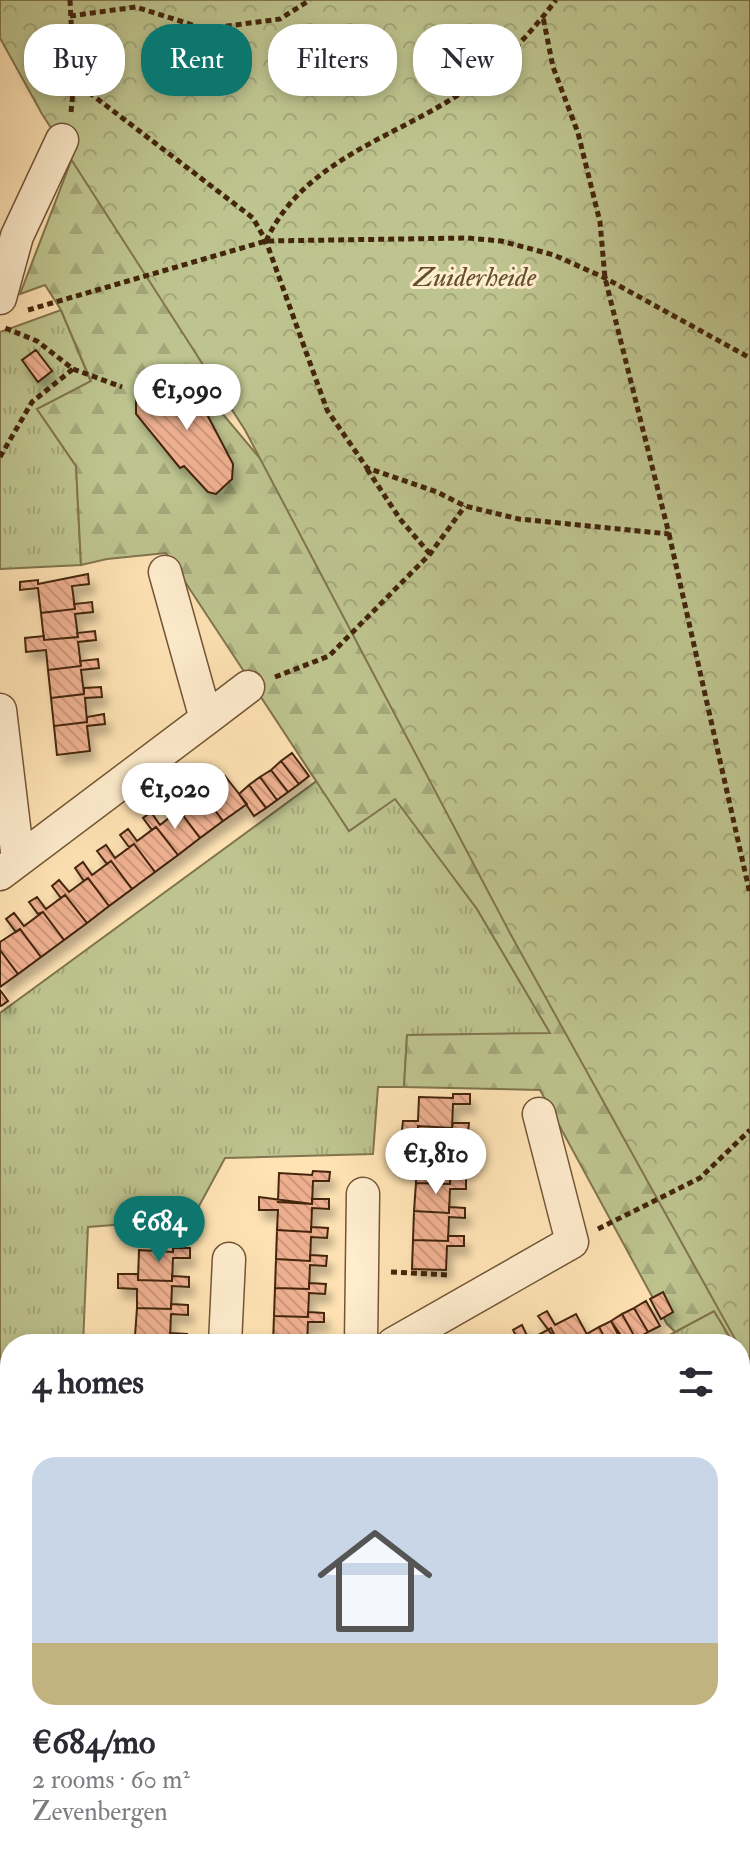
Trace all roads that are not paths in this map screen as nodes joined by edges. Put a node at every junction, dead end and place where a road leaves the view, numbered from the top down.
1 (62, 140) road end
2 (7, 306) edge
3 (165, 572) dead end
4 (248, 687) road end
5 (0, 710) edge
6 (206, 719) junction
7 (9, 867) edge
8 (539, 1114) dead end
9 (363, 1194) dead end
10 (229, 1259) dead end
11 (225, 1334) edge
12 (361, 1334) edge
13 (411, 1334) edge

1 - 2 street
3 - 6 street
4 - 6 street
5 - 7 street
6 - 7 street
8 - 13 street
9 - 12 street
10 - 11 street

